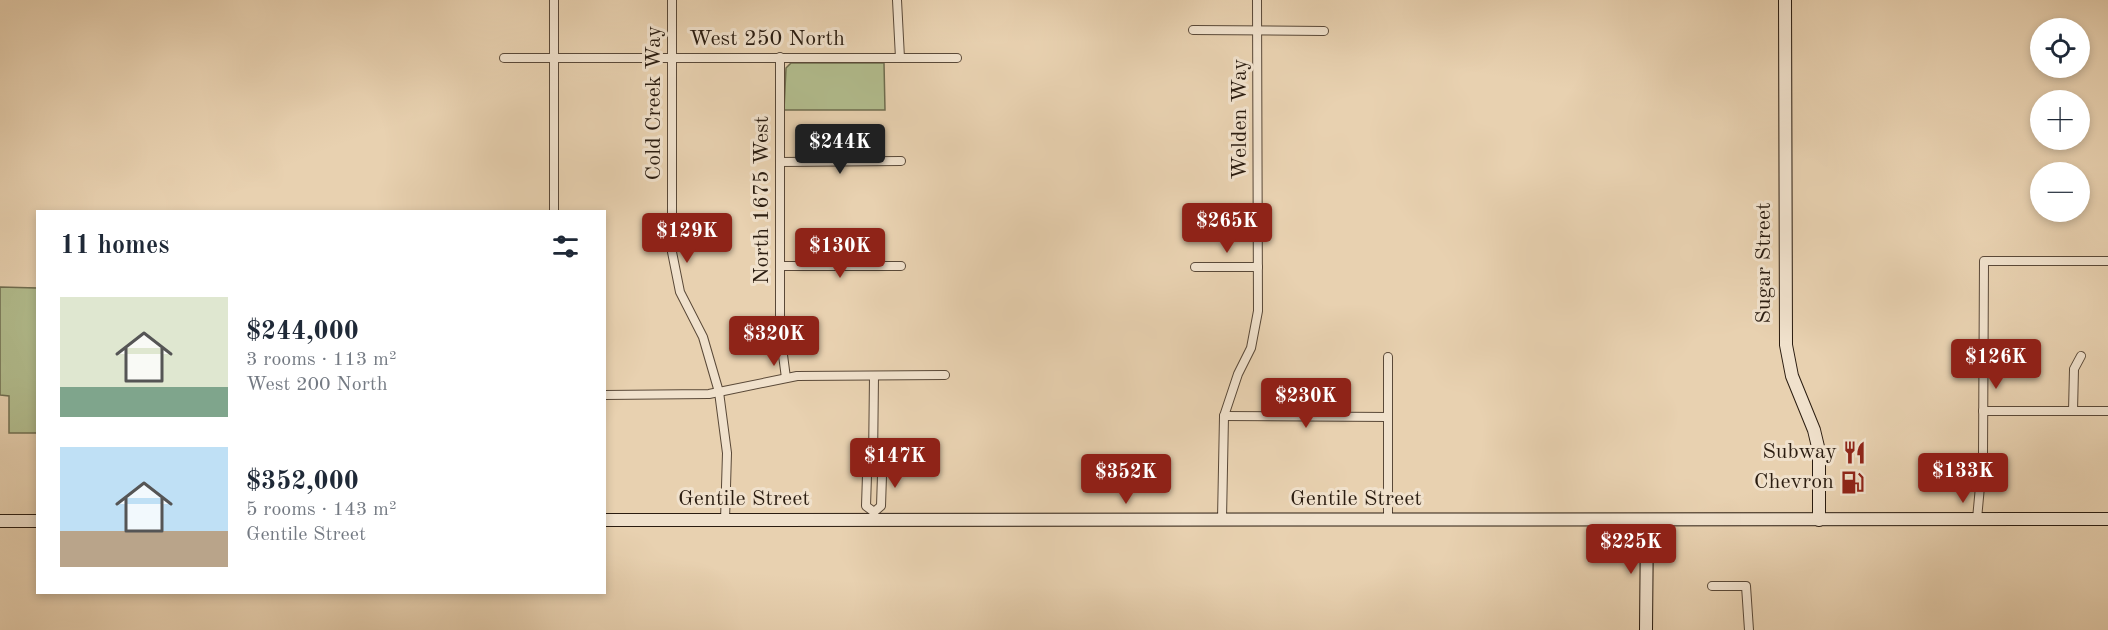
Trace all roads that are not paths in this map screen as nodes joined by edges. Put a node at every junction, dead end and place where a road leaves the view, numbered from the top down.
1 (554, 0) edge
2 (672, 0) edge
3 (897, 0) edge
4 (1257, 0) edge
5 (1785, 0) edge
6 (1193, 30) dead end
7 (1257, 30) junction
8 (1324, 31) dead end
9 (554, 57) junction
10 (671, 57) junction
11 (780, 57) junction
12 (504, 58) dead end
13 (900, 58) junction
14 (957, 58) dead end
15 (901, 161) dead end
16 (780, 162) junction
17 (554, 210) edge
18 (2108, 261) edge
19 (780, 266) junction
20 (901, 266) dead end
21 (1195, 267) dead end
22 (1258, 267) junction
23 (2081, 356) dead end
24 (1388, 357) dead end
25 (945, 375) dead end
26 (874, 376) junction
27 (786, 378) junction
28 (720, 392) junction
29 (606, 395) edge
30 (1983, 411) junction
31 (2073, 411) junction
32 (2108, 411) edge
33 (1224, 416) junction
34 (1388, 417) junction
35 (873, 462) junction
36 (874, 516) junction
37 (1222, 519) junction
38 (1977, 519) junction
39 (2108, 519) edge
40 (606, 520) edge
41 (725, 520) junction
42 (1388, 520) junction
43 (1647, 520) junction
44 (1818, 520) junction
45 (0, 521) edge
46 (36, 521) edge
47 (1712, 586) dead end
48 (1646, 630) edge
49 (1749, 630) edge

1 - 9 street
2 - 10 street, Cold Creek Way
3 - 13 street
4 - 7 street, Welden Way
5 - 44 main road, Sugar Street
6 - 7 street
7 - 8 street
7 - 22 street, Welden Way
9 - 10 street, West 250 North
9 - 12 street, West 250 North
9 - 17 street
10 - 11 street, West 250 North
10 - 28 street, Cold Creek Way
11 - 13 street, West 250 North
11 - 16 street, North 1675 West
13 - 14 street, West 250 North
15 - 16 street
16 - 19 street, North 1675 West
18 - 30 street
19 - 20 street
19 - 27 street, North 1675 West
21 - 22 street
22 - 33 street, Welden Way
23 - 31 street
24 - 34 street
25 - 26 street
26 - 27 street
26 - 35 street
27 - 28 street
28 - 29 street
28 - 41 street, Cold Creek Way
30 - 31 street
30 - 38 street
31 - 32 street
33 - 34 street
33 - 37 street, Welden Way
34 - 42 street
35 - 36 street
35 - 36 street
36 - 37 main road, Gentile Street
36 - 41 main road, Gentile Street
37 - 42 main road, Gentile Street
38 - 39 main road, Gentile Street
38 - 44 main road, Gentile Street
40 - 41 main road, Gentile Street
42 - 43 main road, Gentile Street
43 - 44 main road, Gentile Street
43 - 48 main road
45 - 46 main road
47 - 49 street

